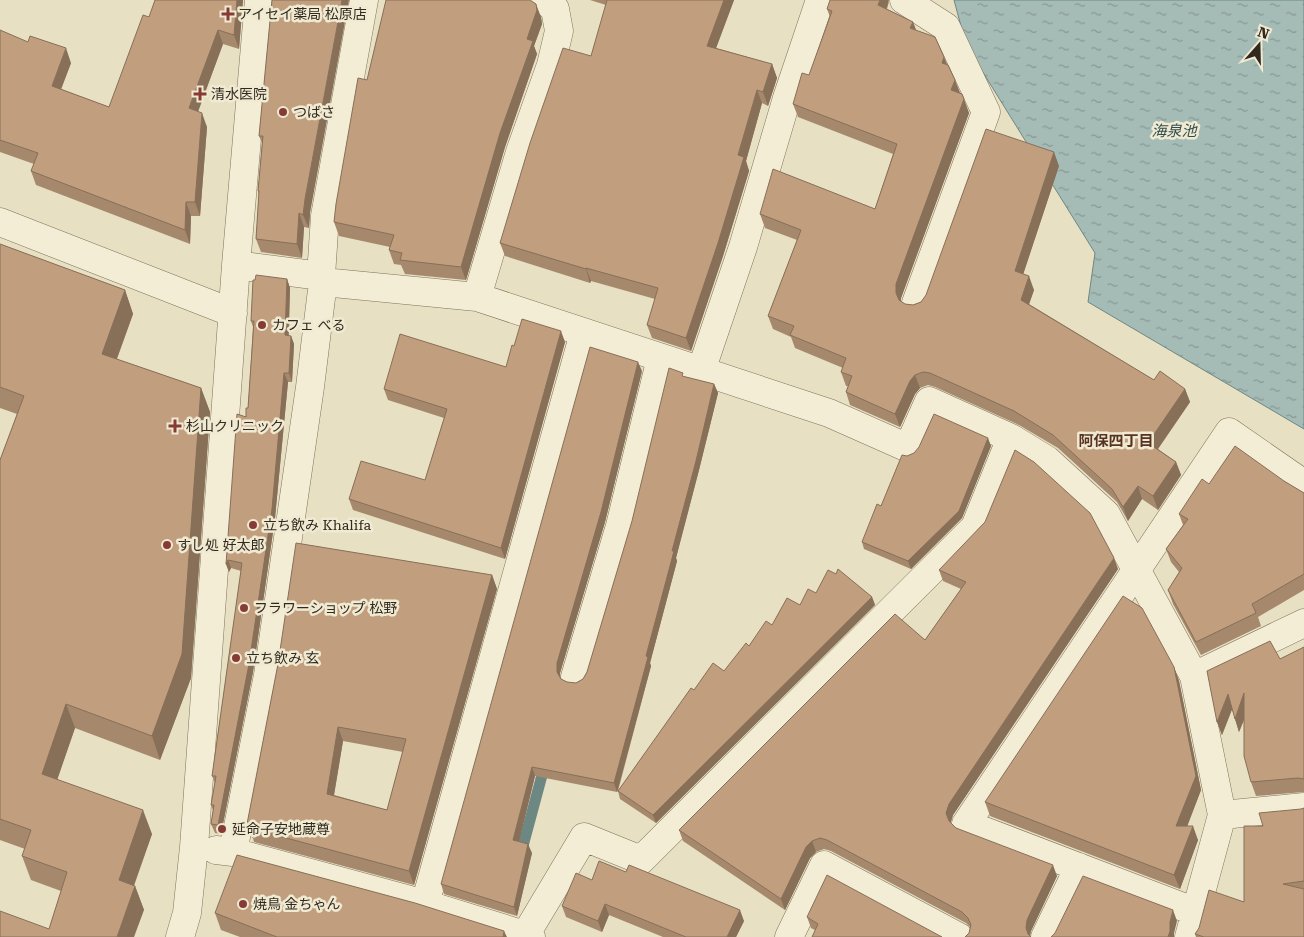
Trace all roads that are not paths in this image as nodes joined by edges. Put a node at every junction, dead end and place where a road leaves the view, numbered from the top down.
1 (259, 0) edge
2 (364, 0) edge
3 (544, 0) edge
4 (820, 0) edge
5 (904, 0) edge
6 (0, 222) edge
7 (236, 265) junction
8 (322, 279) junction
9 (477, 297) junction
10 (916, 303) edge
11 (232, 313) junction
12 (584, 333) junction
13 (661, 358) junction
14 (701, 371) junction
15 (1011, 438) junction
16 (1304, 484) edge
17 (1137, 570) junction
18 (1304, 623) edge
19 (1194, 676) junction
20 (574, 677) dead end
21 (1304, 807) edge
22 (1222, 815) junction
23 (194, 847) junction
24 (233, 852) junction
25 (1079, 867) junction
26 (425, 904) junction
27 (1193, 925) edge
28 (943, 933) edge
29 (520, 935) edge
30 (180, 937) edge
31 (790, 937) edge
32 (1045, 937) edge

1 - 7 street
2 - 8 street
3 - 9 street
4 - 14 street
5 - 10 street
6 - 11 street
7 - 8 street
7 - 11 street
8 - 9 street
8 - 24 street
9 - 12 street
11 - 23 street
12 - 13 street
12 - 26 street
13 - 14 street
13 - 20 street
14 - 15 street
15 - 17 street
15 - 29 street
16 - 17 street
17 - 19 street
17 - 25 street
18 - 19 street
19 - 22 street
21 - 22 street
22 - 27 street
23 - 24 street
23 - 30 street
24 - 26 street
25 - 27 street
25 - 32 street
26 - 29 street
28 - 31 street

